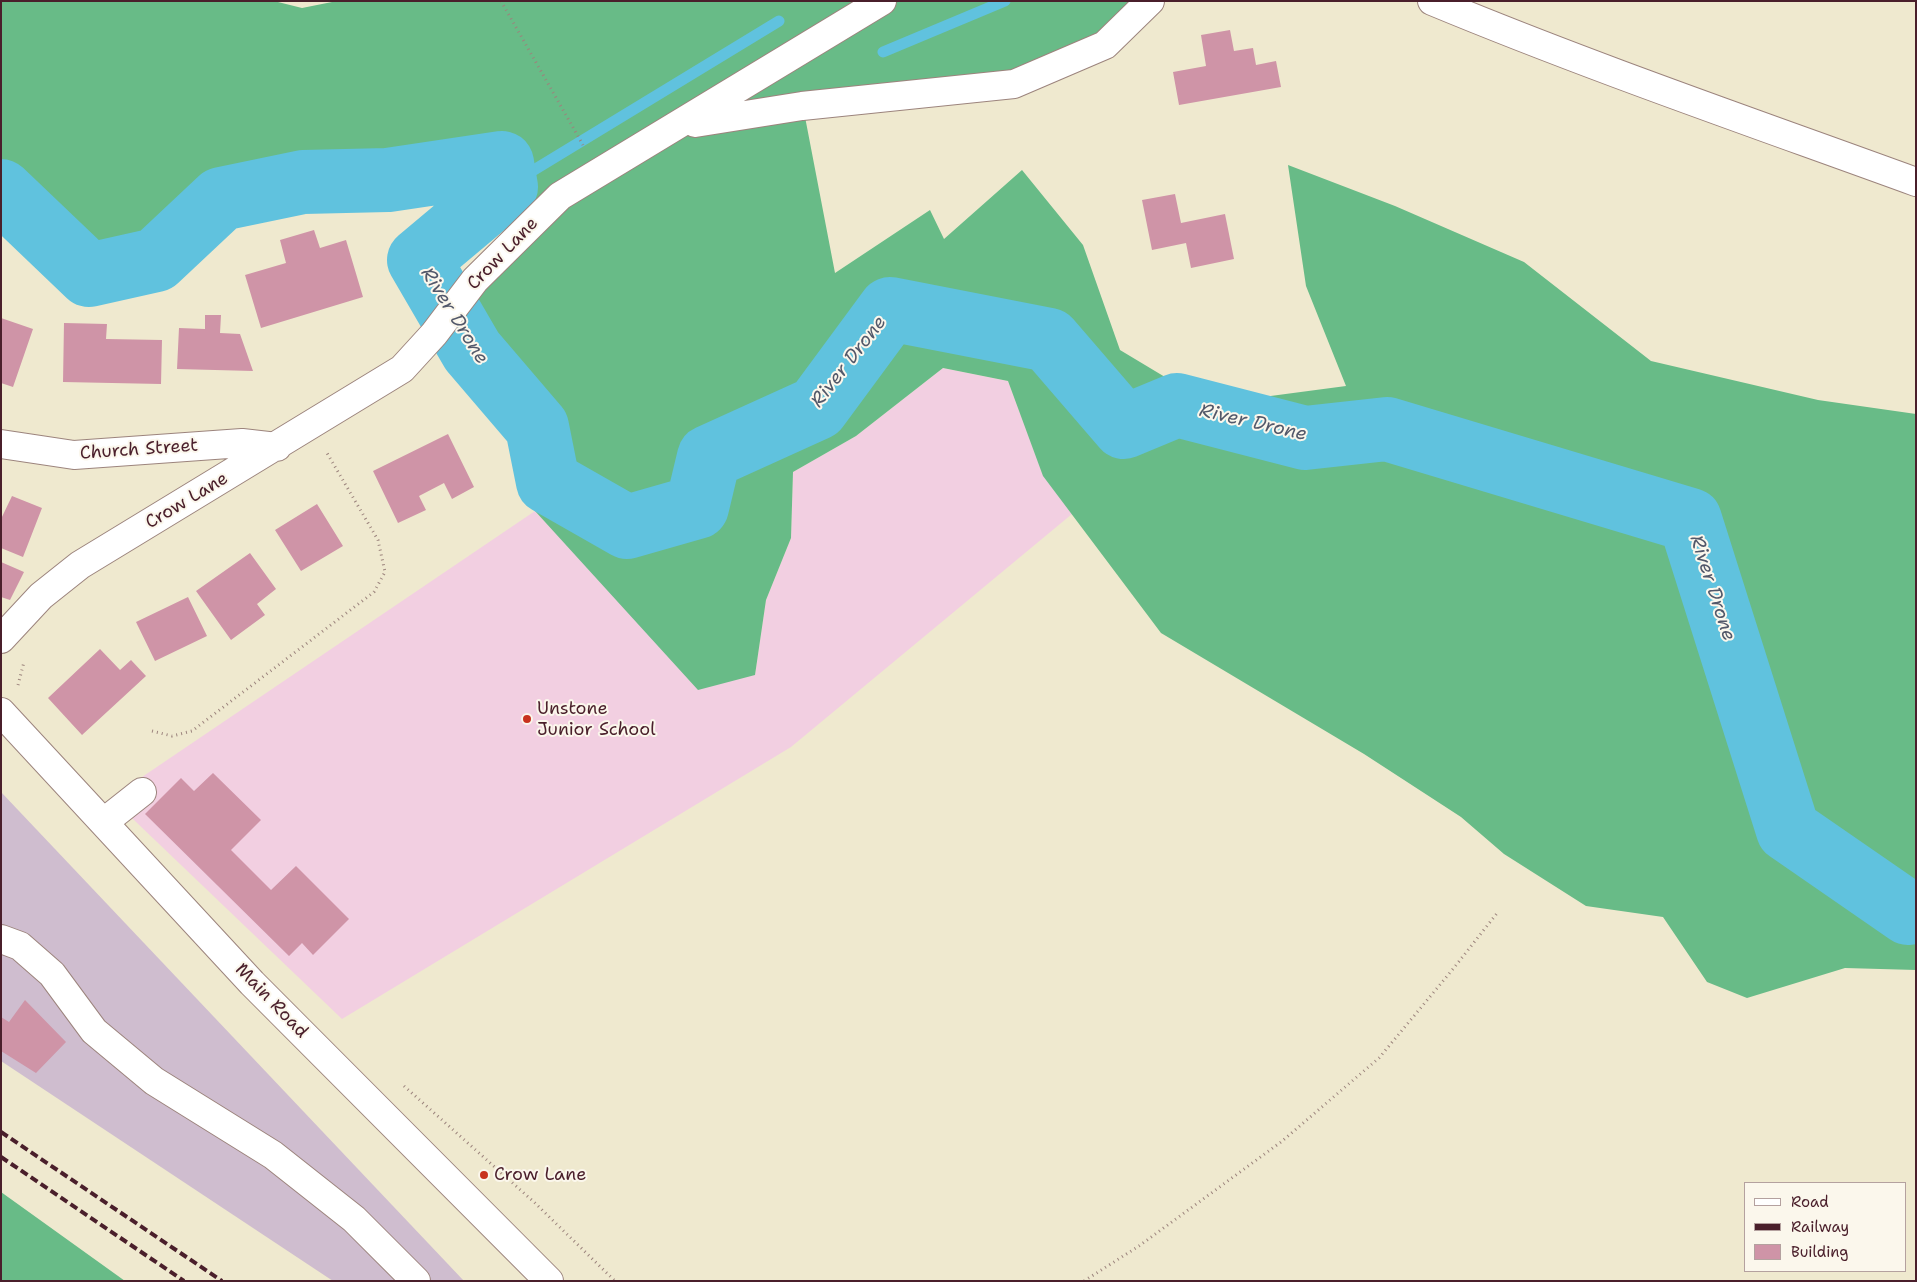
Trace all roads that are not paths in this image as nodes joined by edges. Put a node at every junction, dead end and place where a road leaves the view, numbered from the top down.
1 (882, 1) edge
2 (1150, 1) edge
3 (1432, 1) edge
4 (681, 125) junction
5 (1916, 182) edge
6 (1, 444) edge
7 (277, 447) junction
8 (1, 638) edge
9 (1, 712) edge
10 (142, 792) dead end
11 (104, 822) junction
12 (1, 939) edge
13 (416, 1281) edge
14 (550, 1281) edge

1 - 4 street, Crow Lane
2 - 4 street
3 - 5 street
4 - 7 street, Crow Lane
6 - 7 street, Church Street
7 - 8 street, Crow Lane
9 - 11 street, Main Road
10 - 11 street
11 - 14 street, Main Road
12 - 13 street

